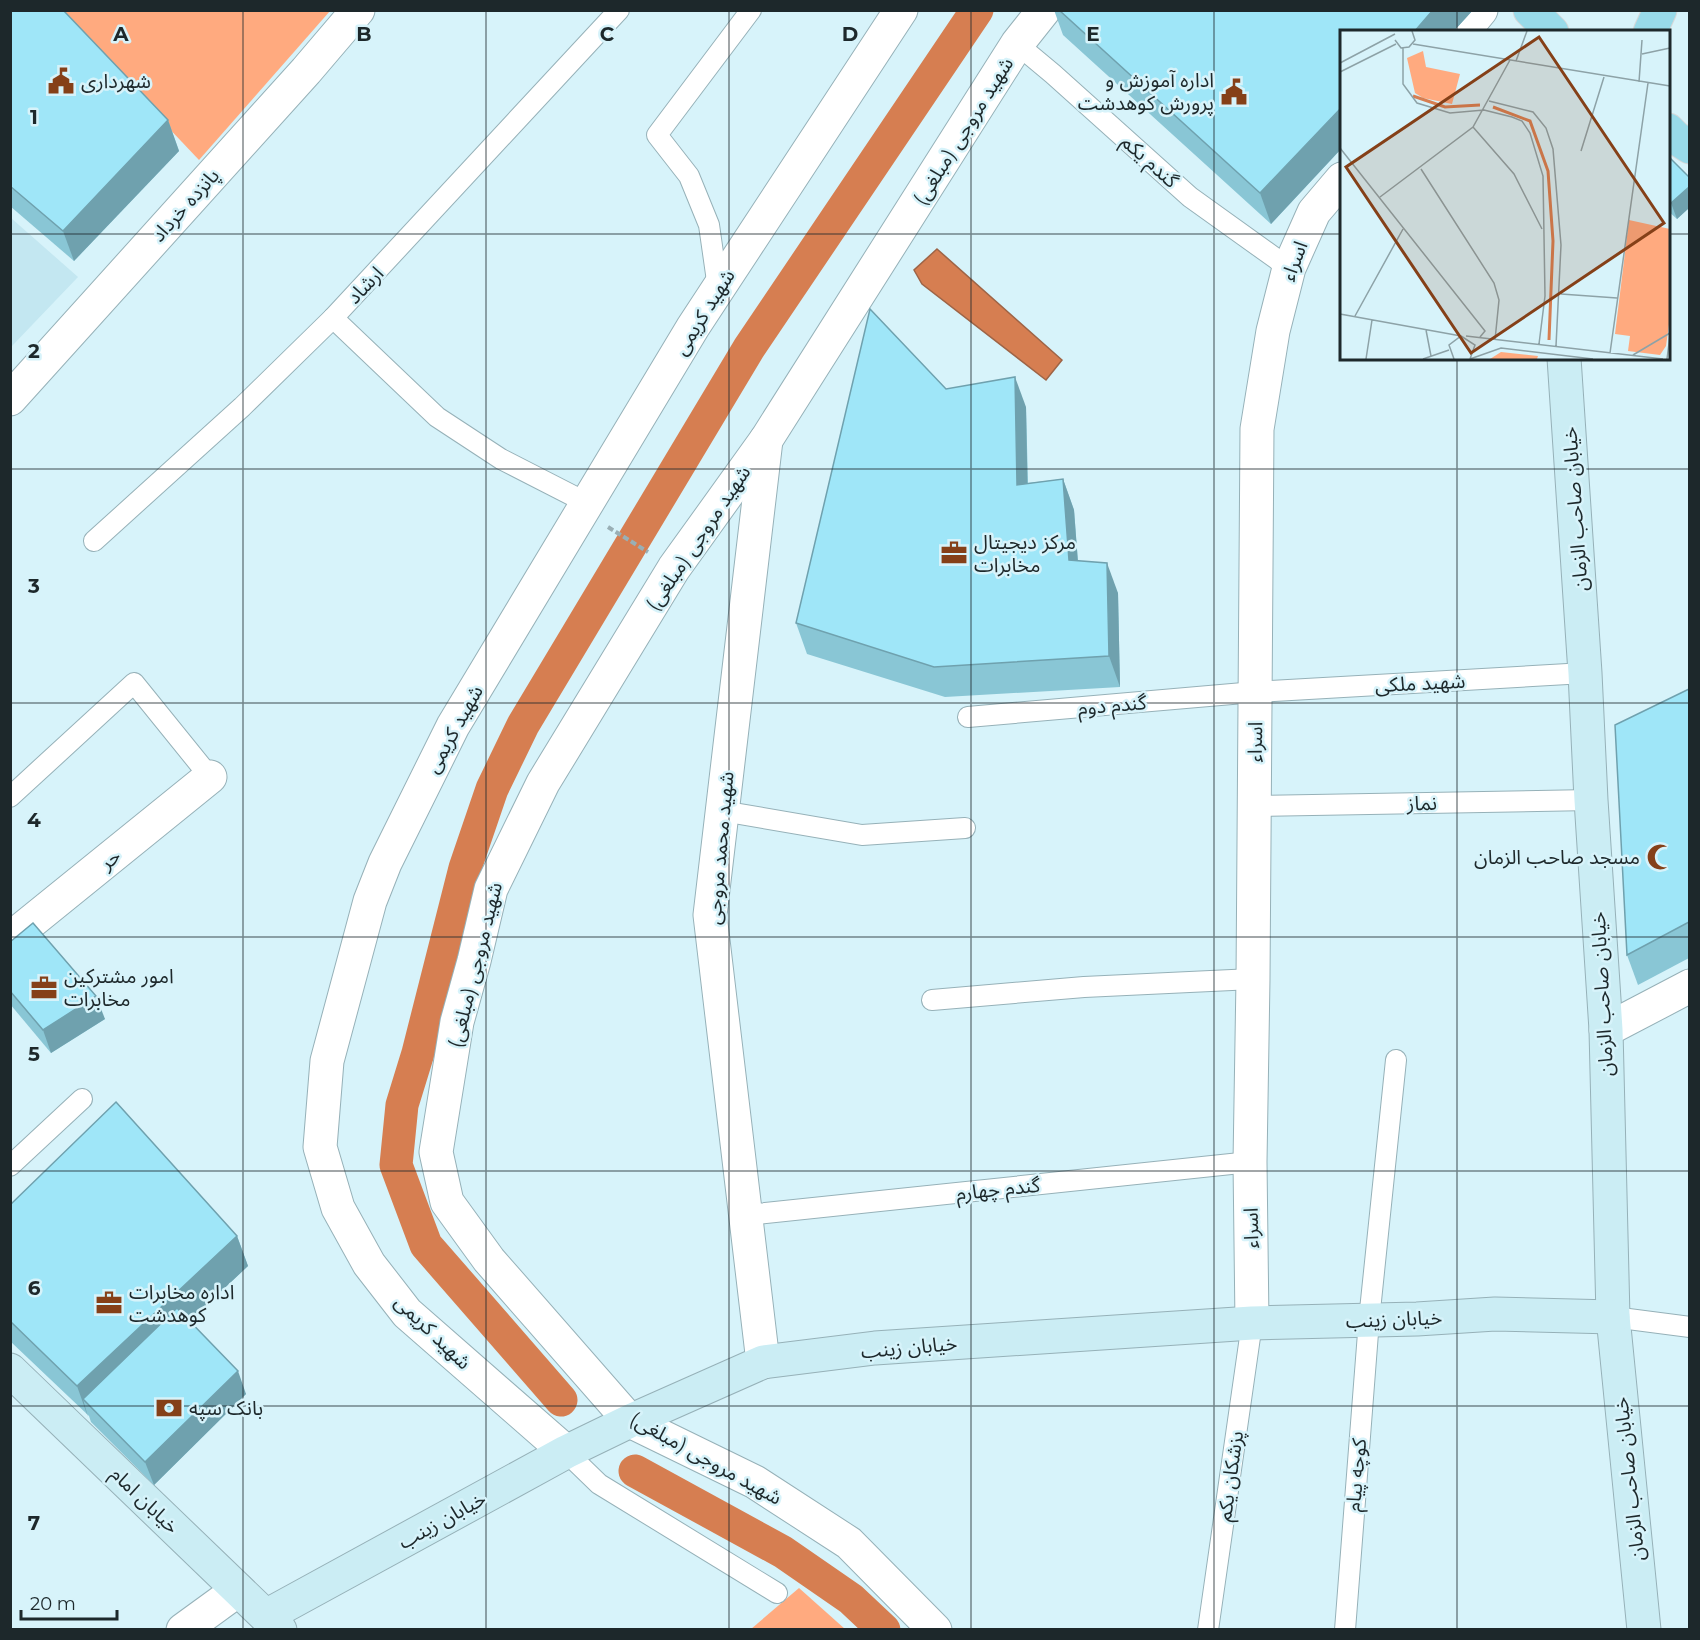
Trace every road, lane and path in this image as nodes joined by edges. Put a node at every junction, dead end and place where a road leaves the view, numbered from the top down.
1 (358, 10) edge
2 (619, 10) edge
3 (751, 10) edge
4 (901, 10) edge
5 (1044, 10) edge
6 (1481, 10) edge
7 (1530, 10) edge
8 (1660, 10) edge
9 (1465, 30) edge
10 (1550, 30) edge
11 (1651, 30) edge
12 (1017, 45) junction
13 (1670, 132) edge
14 (1689, 147) edge
15 (1340, 180) edge
16 (1289, 268) junction
17 (718, 288) junction
18 (333, 318) junction
19 (1564, 360) edge
20 (10, 399) edge
21 (766, 440) junction
22 (584, 507) junction
23 (94, 541) dead end
24 (674, 568) junction
25 (1585, 673) junction
26 (1255, 692) junction
27 (968, 717) dead end
28 (210, 777) joint
29 (10, 797) edge
30 (1591, 800) junction
31 (1254, 806) junction
32 (722, 811) junction
33 (965, 828) dead end
34 (10, 939) edge
35 (1253, 979) junction
36 (1689, 987) edge
37 (932, 1000) dead end
38 (1605, 1030) junction
39 (1396, 1060) dead end
40 (82, 1099) dead end
41 (1250, 1162) junction
42 (10, 1166) edge
43 (747, 1215) junction
44 (1613, 1317) junction
45 (1369, 1320) junction
46 (1252, 1323) junction
47 (1689, 1327) edge
48 (764, 1362) junction
49 (13, 1377) edge
50 (630, 1421) junction
51 (566, 1452) junction
52 (238, 1590) junction
53 (777, 1593) dead end
54 (273, 1623) edge
55 (183, 1629) edge
56 (935, 1629) edge
57 (1208, 1629) edge
58 (1345, 1629) edge
59 (1644, 1629) edge

1 - 20 street, پانزده خرداد
2 - 18 lane, ارشاد
3 - 17 lane
4 - 17 street, شهید کریمی
5 - 12 street, شهید مروجی (مبلغی)
6 - 9 street
7 - 10 main road
8 - 11 main road
12 - 16 lane, گندم یکم
12 - 21 street, شهید مروجی (مبلغی)
13 - 14 main road
15 - 16 street, اسراء
16 - 26 street, اسراء
17 - 22 street, شهید کریمی
18 - 22 lane
18 - 23 lane, ارشاد
19 - 25 main road, خیابان صاحب الزمان
21 - 24 street, شهید مروجی (مبلغی)
21 - 32 street, شهید محمد مروجی
22 - 24 path
22 - 51 street, شهید کریمی
24 - 50 street, شهید مروجی (مبلغی)
25 - 26 lane, شهید ملکی
25 - 30 main road, خیابان صاحب الزمان
26 - 27 lane, گندم دوم
26 - 31 street, اسراء
28 - 29 lane
28 - 34 street, حر
30 - 31 lane, نماز
30 - 38 main road, خیابان صاحب الزمان
31 - 35 street, اسراء
32 - 33 lane
32 - 43 street, شهید محمد مروجی
35 - 37 lane
35 - 41 street, اسراء
36 - 38 street
38 - 44 main road, خیابان صاحب الزمان
39 - 45 lane, کوچه پیام
40 - 42 lane
41 - 43 lane, گندم چهارم
41 - 46 street, اسراء
43 - 48 street, شهید محمد مروجی
44 - 45 main road, خیابان زینب
44 - 47 lane
44 - 59 main road, خیابان صاحب الزمان
45 - 46 main road, خیابان زینب
45 - 58 lane, کوچه پیام
46 - 48 main road, خیابان زینب
46 - 57 lane, پزشکان یکم
48 - 50 main road, خیابان زینب
49 - 52 main road, خیابان امام
50 - 51 main road, خیابان زینب
50 - 56 street, شهید مروجی (مبلغی)
51 - 53 lane
51 - 54 main road, خیابان زینب
52 - 54 main road, خیابان امام
52 - 55 street

